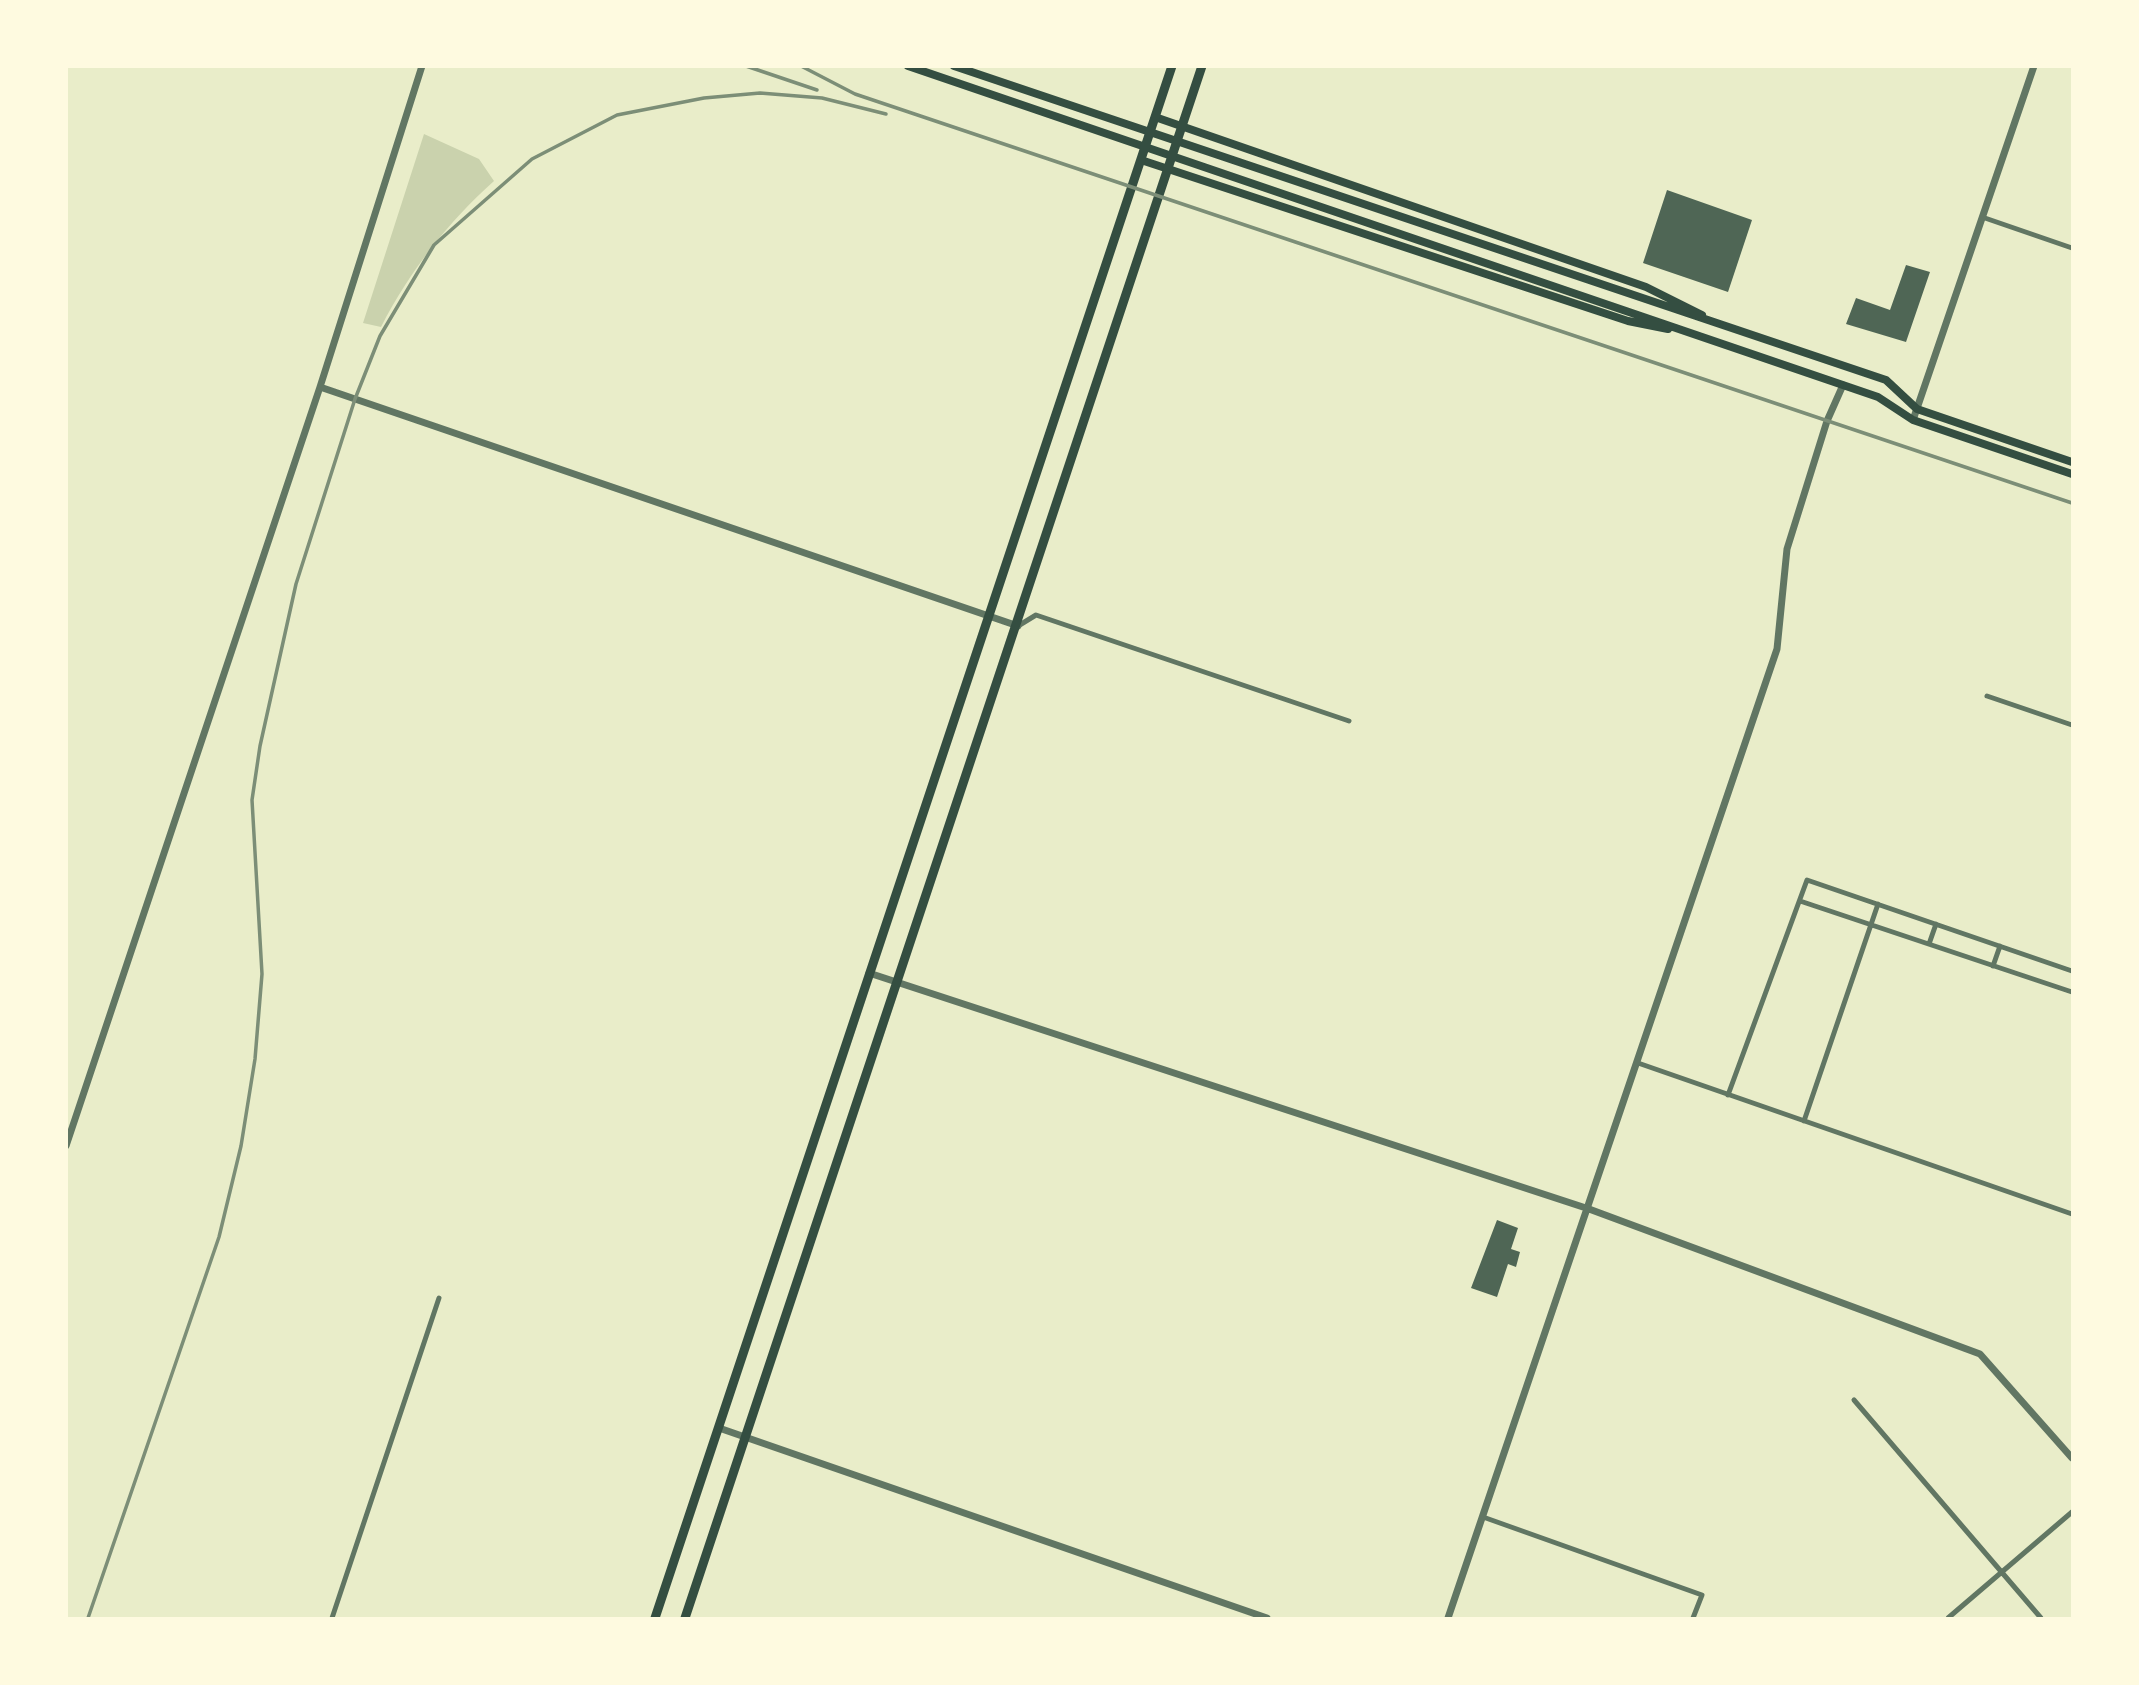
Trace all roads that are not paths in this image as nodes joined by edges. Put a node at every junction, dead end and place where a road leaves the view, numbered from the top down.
1 (422, 66) edge
2 (908, 66) edge
3 (954, 66) edge
4 (1172, 66) edge
5 (1202, 66) edge
6 (2034, 66) edge
7 (1155, 117) junction
8 (1182, 127) junction
9 (1141, 160) junction
10 (1168, 168) junction
11 (1982, 217) junction
12 (2073, 248) edge
13 (1726, 328) junction
14 (1696, 334) junction
15 (1843, 385) junction
16 (320, 387) junction
17 (1917, 409) junction
18 (1913, 420) junction
19 (2073, 462) edge
20 (2073, 474) edge
21 (990, 617) junction
22 (1018, 626) junction
23 (1987, 696) dead end
24 (1349, 721) dead end
25 (2073, 725) edge
26 (1800, 901) junction
27 (1878, 904) junction
28 (1936, 924) junction
29 (1871, 925) junction
30 (1929, 944) junction
31 (2000, 946) junction
32 (1993, 966) junction
33 (2073, 971) edge
34 (869, 973) junction
35 (898, 982) junction
36 (2073, 992) edge
37 (1638, 1063) junction
38 (1728, 1095) junction
39 (1804, 1121) junction
40 (66, 1146) edge
41 (1589, 1209) junction
42 (2073, 1214) edge
43 (439, 1298) dead end
44 (1854, 1400) dead end
45 (719, 1428) junction
46 (747, 1437) junction
47 (2073, 1458) edge
48 (2073, 1512) edge
49 (1483, 1517) junction
50 (2001, 1573) junction
51 (1242, 1614) edge
52 (332, 1619) edge
53 (655, 1619) edge
54 (685, 1619) edge
55 (1267, 1619) edge
56 (1448, 1619) edge
57 (1693, 1619) edge
58 (1948, 1619) edge
59 (2041, 1619) edge

1 - 16 street
2 - 14 main road
3 - 13 main road
4 - 7 main road
5 - 8 main road
6 - 11 street
7 - 8 main road
7 - 9 main road
8 - 10 main road
8 - 13 main road
9 - 10 main road
9 - 21 main road
10 - 14 main road
10 - 22 main road
11 - 12 street
11 - 17 street
13 - 17 main road
14 - 15 main road
15 - 18 main road
15 - 37 street
16 - 21 street
16 - 40 street
17 - 18 street
17 - 19 main road
18 - 20 main road
21 - 22 street
21 - 34 main road
22 - 24 street
22 - 35 main road
23 - 25 street
26 - 27 street
26 - 29 street
26 - 38 street
27 - 28 street
27 - 29 street
28 - 30 street
28 - 31 street
29 - 30 street
29 - 39 street
30 - 32 street
31 - 32 street
31 - 33 street
32 - 36 street
34 - 35 street
34 - 45 main road
35 - 41 street
35 - 46 main road
37 - 38 street
37 - 41 street
38 - 39 street
39 - 42 street
41 - 47 street
41 - 49 street
43 - 52 street
44 - 50 street
45 - 46 street
45 - 53 main road
46 - 51 street
46 - 54 main road
48 - 50 street
49 - 56 street
49 - 57 street
50 - 58 street
50 - 59 street
51 - 55 street

